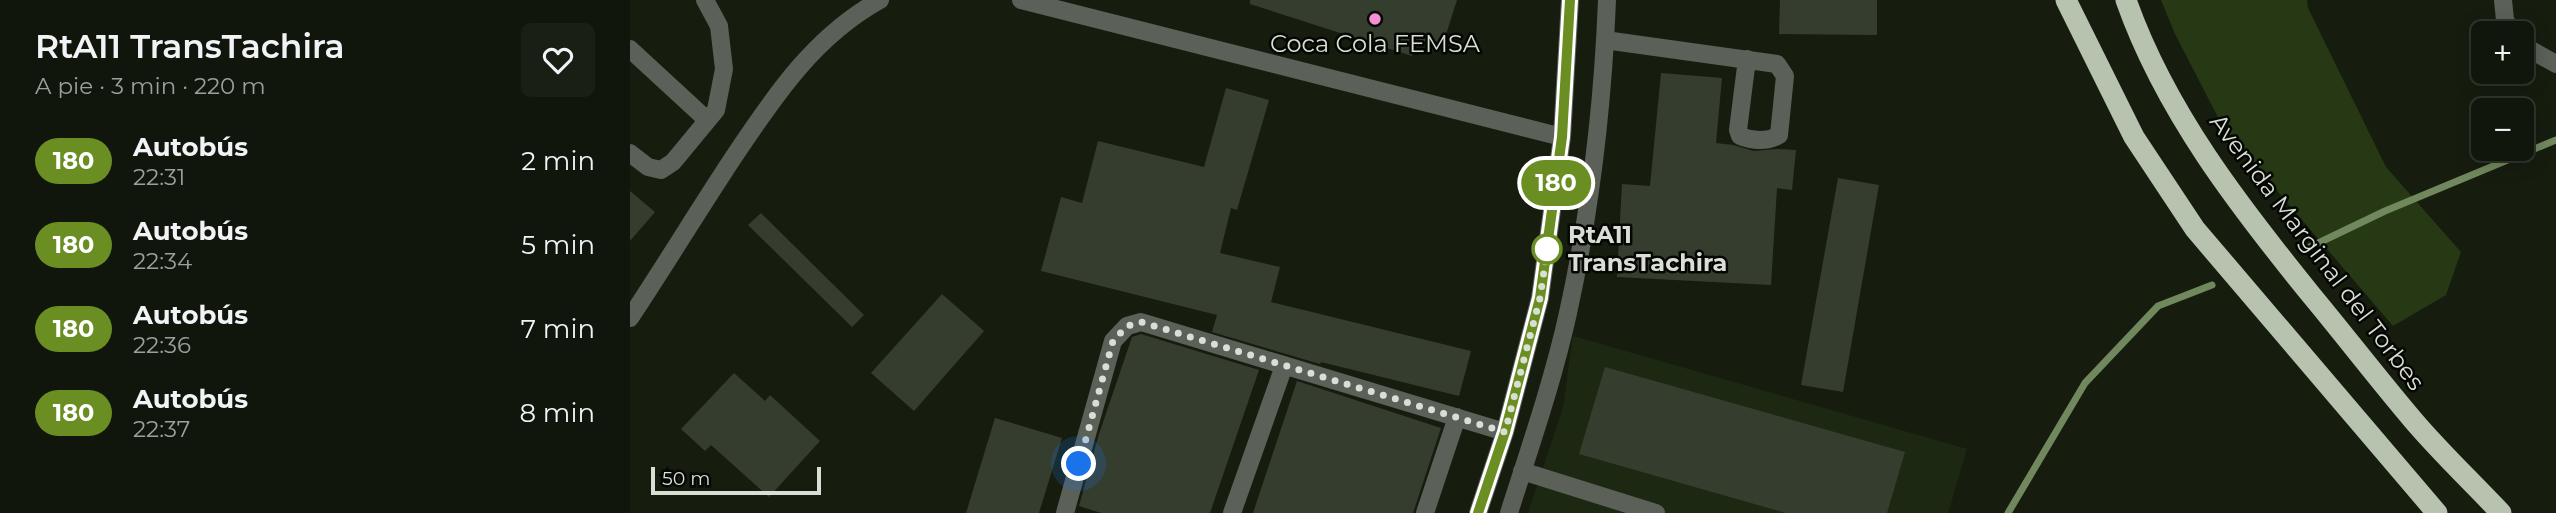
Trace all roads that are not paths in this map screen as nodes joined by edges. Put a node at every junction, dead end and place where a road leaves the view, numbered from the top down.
1 (705, 0) edge
2 (880, 0) edge
3 (1021, 0) edge
4 (1570, 0) edge
5 (1607, 0) edge
6 (2066, 0) edge
7 (2126, 0) edge
8 (2503, 0) edge
9 (2506, 21) edge
10 (1605, 40) junction
11 (630, 49) edge
12 (2534, 52) edge
13 (1747, 59) junction
14 (2556, 64) edge
15 (707, 120) junction
16 (1562, 137) junction
17 (630, 153) edge
18 (630, 318) edge
19 (1284, 366) junction
20 (1457, 417) junction
21 (1505, 432) junction
22 (1522, 471) junction
23 (1065, 513) edge
24 (1232, 513) edge
25 (1425, 513) edge
26 (1478, 513) edge
27 (1509, 513) edge
28 (1656, 513) edge
29 (2437, 513) edge
30 (2501, 513) edge

1 - 15 street
2 - 18 street
3 - 16 street
4 - 16 street
5 - 10 street
6 - 29 highway
7 - 30 highway, Avenida Marginal del Torbes
8 - 9 street
10 - 13 street
10 - 22 street
11 - 15 street
12 - 14 street
13 - 13 street
15 - 17 street
16 - 21 street
19 - 20 street
19 - 23 street
19 - 24 street
20 - 21 street
20 - 25 street
21 - 26 street
22 - 27 street
22 - 28 street

